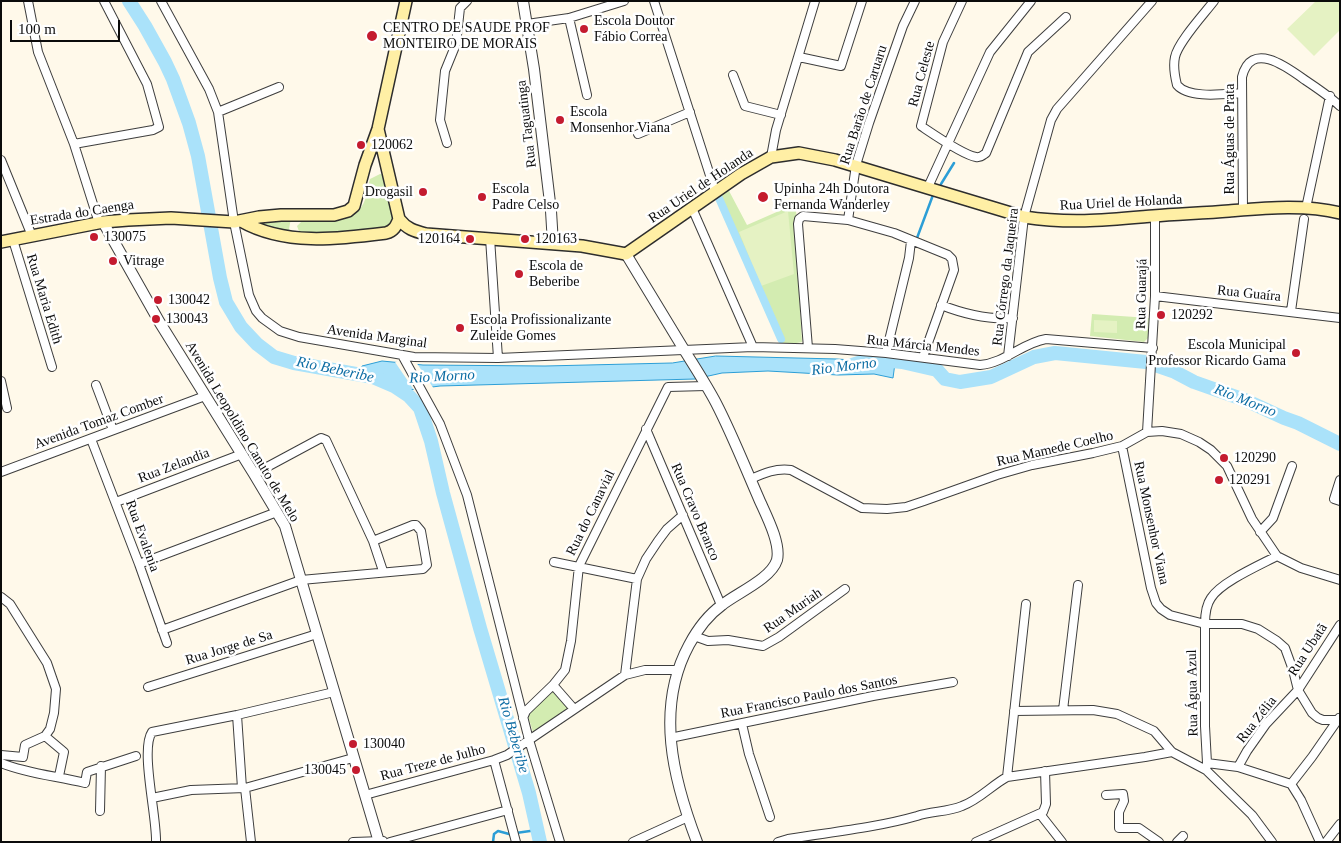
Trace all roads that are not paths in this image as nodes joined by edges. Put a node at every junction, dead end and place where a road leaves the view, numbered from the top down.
1 (28, 1) edge
2 (104, 1) edge
3 (161, 1) edge
4 (406, 1) edge
5 (467, 1) edge
6 (523, 1) edge
7 (624, 1) edge
8 (654, 1) edge
9 (815, 1) edge
10 (862, 1) edge
11 (915, 1) edge
12 (962, 1) edge
13 (1031, 1) edge
14 (1152, 1) edge
15 (1214, 1) edge
16 (1066, 17) dead end
17 (569, 18) junction
18 (528, 24) junction
19 (799, 57) junction
20 (733, 75) dead end
21 (279, 87) dead end
22 (1242, 93) junction
23 (587, 95) dead end
24 (1330, 96) junction
25 (1340, 106) edge
26 (218, 112) junction
27 (690, 112) junction
28 (781, 115) junction
29 (378, 129) junction
30 (638, 134) dead end
31 (447, 143) dead end
32 (948, 143) junction
33 (74, 144) junction
34 (771, 157) junction
35 (1, 160) edge
36 (365, 165) junction
37 (856, 165) junction
38 (388, 170) junction
39 (928, 187) junction
40 (716, 191) junction
41 (692, 208) junction
42 (1243, 210) junction
43 (1340, 213) edge
44 (1305, 214) junction
45 (281, 215) junction
46 (1155, 216) junction
47 (1024, 217) junction
48 (399, 219) junction
49 (848, 220) junction
50 (101, 222) junction
51 (237, 222) junction
52 (32, 236) junction
53 (280, 237) junction
54 (490, 238) junction
55 (7, 241) edge
56 (911, 241) junction
57 (554, 244) junction
58 (626, 254) junction
59 (1155, 296) junction
60 (941, 305) junction
61 (1291, 311) junction
62 (1013, 318) junction
63 (1340, 318) edge
64 (753, 347) junction
65 (808, 348) junction
66 (1153, 348) junction
67 (886, 353) junction
68 (687, 354) junction
69 (1008, 356) junction
70 (922, 357) junction
71 (403, 358) junction
72 (498, 358) junction
73 (52, 366) dead end
74 (1, 381) edge
75 (704, 383) junction
76 (96, 385) dead end
77 (206, 396) junction
78 (7, 408) dead end
79 (646, 429) junction
80 (113, 430) junction
81 (1147, 432) junction
82 (91, 439) junction
83 (1122, 446) junction
84 (242, 454) junction
85 (1292, 466) dead end
86 (1, 472) edge
87 (254, 474) junction
88 (751, 479) junction
89 (1340, 480) edge
90 (1337, 500) edge
91 (116, 502) junction
92 (277, 512) junction
93 (683, 515) junction
94 (1260, 532) junction
95 (373, 541) junction
96 (1277, 556) junction
97 (554, 562) dead end
98 (139, 564) junction
99 (579, 566) junction
100 (383, 571) junction
101 (637, 579) junction
102 (301, 580) junction
103 (1340, 580) edge
104 (1078, 585) dead end
105 (845, 589) dead end
106 (1, 597) edge
107 (1026, 604) dead end
108 (721, 605) junction
109 (1205, 624) junction
110 (1340, 625) edge
111 (162, 630) junction
112 (317, 634) junction
113 (694, 636) junction
114 (167, 642) dead end
115 (678, 670) junction
116 (625, 676) junction
117 (953, 682) dead end
118 (553, 685) junction
119 (148, 687) dead end
120 (1298, 690) junction
121 (334, 692) junction
122 (574, 709) junction
123 (1064, 710) junction
124 (1014, 712) junction
125 (237, 715) junction
126 (523, 718) junction
127 (1339, 719) edge
128 (742, 724) junction
129 (45, 736) junction
130 (670, 738) junction
131 (529, 740) junction
132 (1172, 752) junction
133 (1, 756) edge
134 (136, 756) dead end
135 (353, 758) junction
136 (494, 760) junction
137 (1, 763) edge
138 (101, 766) junction
139 (1207, 766) junction
140 (1238, 767) junction
141 (1045, 771) junction
142 (59, 776) junction
143 (1007, 776) junction
144 (1291, 784) junction
145 (244, 788) junction
146 (365, 795) junction
147 (1106, 795) dead end
148 (152, 798) junction
149 (508, 810) junction
150 (100, 811) dead end
151 (1042, 813) junction
152 (688, 817) junction
153 (770, 817) dead end
154 (1340, 824) edge
155 (989, 839) edge
156 (516, 840) edge
157 (383, 841) edge
158 (156, 842) edge
159 (251, 842) edge
160 (353, 842) edge
161 (560, 842) edge
162 (633, 842) edge
163 (698, 842) edge
164 (778, 842) edge
165 (976, 842) edge
166 (1062, 842) edge
167 (1158, 842) edge
168 (1272, 842) edge
169 (1320, 842) edge
170 (1326, 842) edge

1 - 33 street
2 - 33 street
3 - 26 street, Avenida Marginal
4 - 29 main road
5 - 31 street
6 - 18 street, Rua Taguatinga
7 - 17 street
8 - 27 street
9 - 19 street
10 - 19 street
11 - 37 street, Rua Barão de Caruaru
12 - 32 street, Rua Celeste
13 - 32 street
14 - 47 street, Rua Córrego da Jaqueira
15 - 22 street
16 - 32 street
17 - 18 street
17 - 23 street
18 - 57 street, Rua Taguatinga
19 - 28 street
20 - 28 street
21 - 26 street
22 - 24 street, Rua Águas de Prata
22 - 42 street, Rua Águas de Prata
24 - 25 street
24 - 44 street
26 - 51 street, Avenida Marginal
27 - 30 street
27 - 40 street
28 - 34 street
29 - 36 main road
29 - 38 main road
32 - 39 street
33 - 50 street
34 - 37 main road, Rua Uriel de Holanda
34 - 40 main road, Rua Uriel de Holanda
35 - 52 street
36 - 38 main road
36 - 45 main road
37 - 39 main road, Rua Uriel de Holanda
37 - 49 street, Rua Barão de Caruaru
38 - 48 main road
39 - 47 main road, Rua Uriel de Holanda
40 - 41 main road, Rua Uriel de Holanda
41 - 58 main road, Rua Uriel de Holanda
41 - 64 street
42 - 44 main road, Rua Uriel de Holanda
42 - 46 main road, Rua Uriel de Holanda
43 - 44 main road, Rua Uriel de Holanda
44 - 61 street
45 - 51 main road
45 - 53 main road
46 - 47 main road, Rua Uriel de Holanda
46 - 59 street, Rua Guarajá
47 - 62 street, Rua Córrego da Jaqueira
48 - 53 main road
48 - 54 main road
49 - 56 street
49 - 65 street
50 - 51 main road, Estrada do Caenga
50 - 52 main road, Estrada do Caenga
50 - 77 street, Avenida Leopoldino Canuto de Melo
51 - 53 main road
51 - 71 street, Avenida Marginal
52 - 55 main road, Estrada do Caenga
54 - 57 main road
54 - 72 street
55 - 73 street, Rua Maria Edith
56 - 60 street
56 - 67 street
57 - 58 main road
58 - 68 street
59 - 61 street, Rua Guaíra
59 - 66 street, Rua Guarajá
60 - 62 street
60 - 70 street
61 - 63 street, Rua Guaíra
62 - 69 street, Rua Córrego da Jaqueira
64 - 65 street, Rua Márcia Mendes
64 - 68 street, Rua Márcia Mendes
65 - 67 street, Rua Márcia Mendes
66 - 69 street, Rua Márcia Mendes
66 - 81 street, Rua Guarajá
67 - 70 street, Rua Márcia Mendes
68 - 72 street, Avenida Marginal
68 - 75 street
69 - 70 street, Rua Márcia Mendes
71 - 72 street, Avenida Marginal
71 - 126 street
74 - 78 street
75 - 79 street, Rua do Canavial
75 - 88 street
76 - 80 street
77 - 80 street, Avenida Tomaz Comber
77 - 84 street, Avenida Leopoldino Canuto de Melo
79 - 93 street, Rua Cravo Branco
79 - 99 street, Rua do Canavial
80 - 82 street, Avenida Tomaz Comber
81 - 83 street, Rua Mamede Coelho
81 - 94 street
82 - 86 street, Avenida Tomaz Comber
82 - 91 street, Rua Evalenia
83 - 88 street, Rua Mamede Coelho
83 - 109 street, Rua Monsenhor Viana
84 - 87 street, Avenida Leopoldino Canuto de Melo
84 - 91 street, Rua Zelandia
85 - 94 street
87 - 92 street, Avenida Leopoldino Canuto de Melo
87 - 95 street
88 - 108 street
89 - 90 street
91 - 98 street, Rua Evalenia
92 - 98 street
92 - 102 street, Avenida Leopoldino Canuto de Melo
93 - 101 street
93 - 108 street, Rua Cravo Branco
94 - 96 street
95 - 100 street
95 - 100 street
96 - 103 street
96 - 109 street, Rua Água Azul
97 - 99 street
98 - 111 street, Rua Evalenia
99 - 101 street
99 - 118 street, Rua do Canavial
100 - 102 street
101 - 116 street
102 - 111 street
102 - 112 street, Avenida Leopoldino Canuto de Melo
104 - 123 street
105 - 113 street, Rua Muriah
106 - 129 street
107 - 124 street
108 - 113 street
109 - 120 street, Rua Monsenhor Viana
109 - 139 street, Rua Água Azul
110 - 120 street, Rua Ubatã
111 - 114 street, Rua Evalenia
112 - 119 street, Rua Jorge de Sa
112 - 121 street, Avenida Leopoldino Canuto de Melo
113 - 115 street
115 - 116 street, Rua Treze de Julho
115 - 130 street
116 - 122 street, Rua Treze de Julho
117 - 128 street, Rua Francisco Paulo dos Santos
118 - 122 street
118 - 126 street, Rua do Canavial
120 - 127 street, Rua Monsenhor Viana
120 - 140 street, Rua Zélia
121 - 125 street
121 - 135 street, Avenida Leopoldino Canuto de Melo
122 - 131 street, Rua Treze de Julho
123 - 124 street
123 - 132 street
124 - 143 street
125 - 145 street
125 - 148 street
126 - 131 street
127 - 144 street
128 - 130 street, Rua Francisco Paulo dos Santos
128 - 153 street
129 - 133 street
129 - 142 street
130 - 152 street
131 - 136 street, Rua Treze de Julho
131 - 161 street
132 - 139 street
132 - 141 street
134 - 138 street
135 - 145 street
135 - 146 street, Avenida Leopoldino Canuto de Melo
136 - 146 street, Rua Treze de Julho
136 - 149 street
137 - 142 street
138 - 142 street
138 - 150 street
139 - 140 street
139 - 168 street
140 - 144 street
141 - 143 street
141 - 151 street
143 - 164 street
144 - 169 street
145 - 148 street
145 - 159 street
146 - 157 street, Avenida Leopoldino Canuto de Melo
147 - 167 street
148 - 158 street
149 - 156 street
149 - 157 street
151 - 155 street
151 - 166 street
152 - 162 street
152 - 163 street
154 - 170 street
155 - 165 street
157 - 160 street

